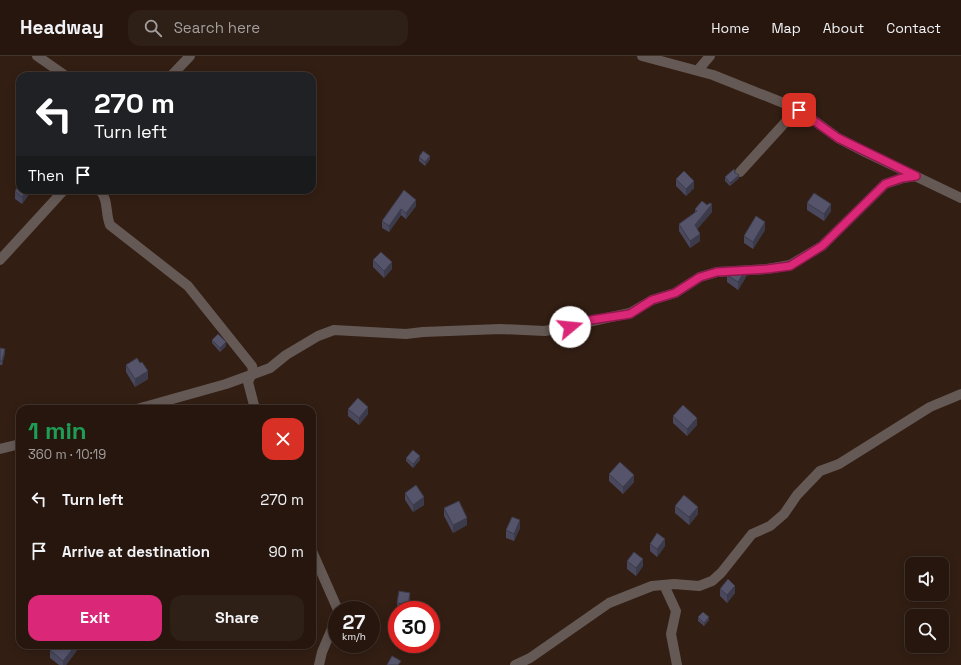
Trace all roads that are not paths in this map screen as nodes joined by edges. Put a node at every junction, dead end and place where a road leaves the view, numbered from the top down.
1 (37, 56) edge
2 (190, 56) edge
3 (642, 56) edge
4 (710, 56) edge
5 (698, 70) junction
6 (60, 72) edge
7 (175, 72) edge
8 (799, 110) junction
9 (740, 172) dead end
10 (916, 176) junction
11 (60, 194) edge
12 (102, 194) edge
13 (961, 198) edge
14 (0, 260) edge
15 (251, 375) junction
16 (961, 394) edge
17 (151, 405) edge
18 (254, 405) edge
19 (16, 445) edge
20 (0, 449) edge
21 (316, 561) edge
22 (664, 585) junction
23 (334, 601) edge
24 (328, 638) edge
25 (319, 665) edge
26 (515, 665) edge
27 (678, 665) edge

1 - 6 street
2 - 7 street
3 - 5 street
4 - 5 street
5 - 8 street
8 - 9 street
8 - 10 street
10 - 13 street
10 - 15 street
11 - 14 street
12 - 15 street
15 - 17 street
15 - 18 street
16 - 22 street
19 - 20 street
21 - 23 street
22 - 26 street
22 - 27 street
24 - 25 street

